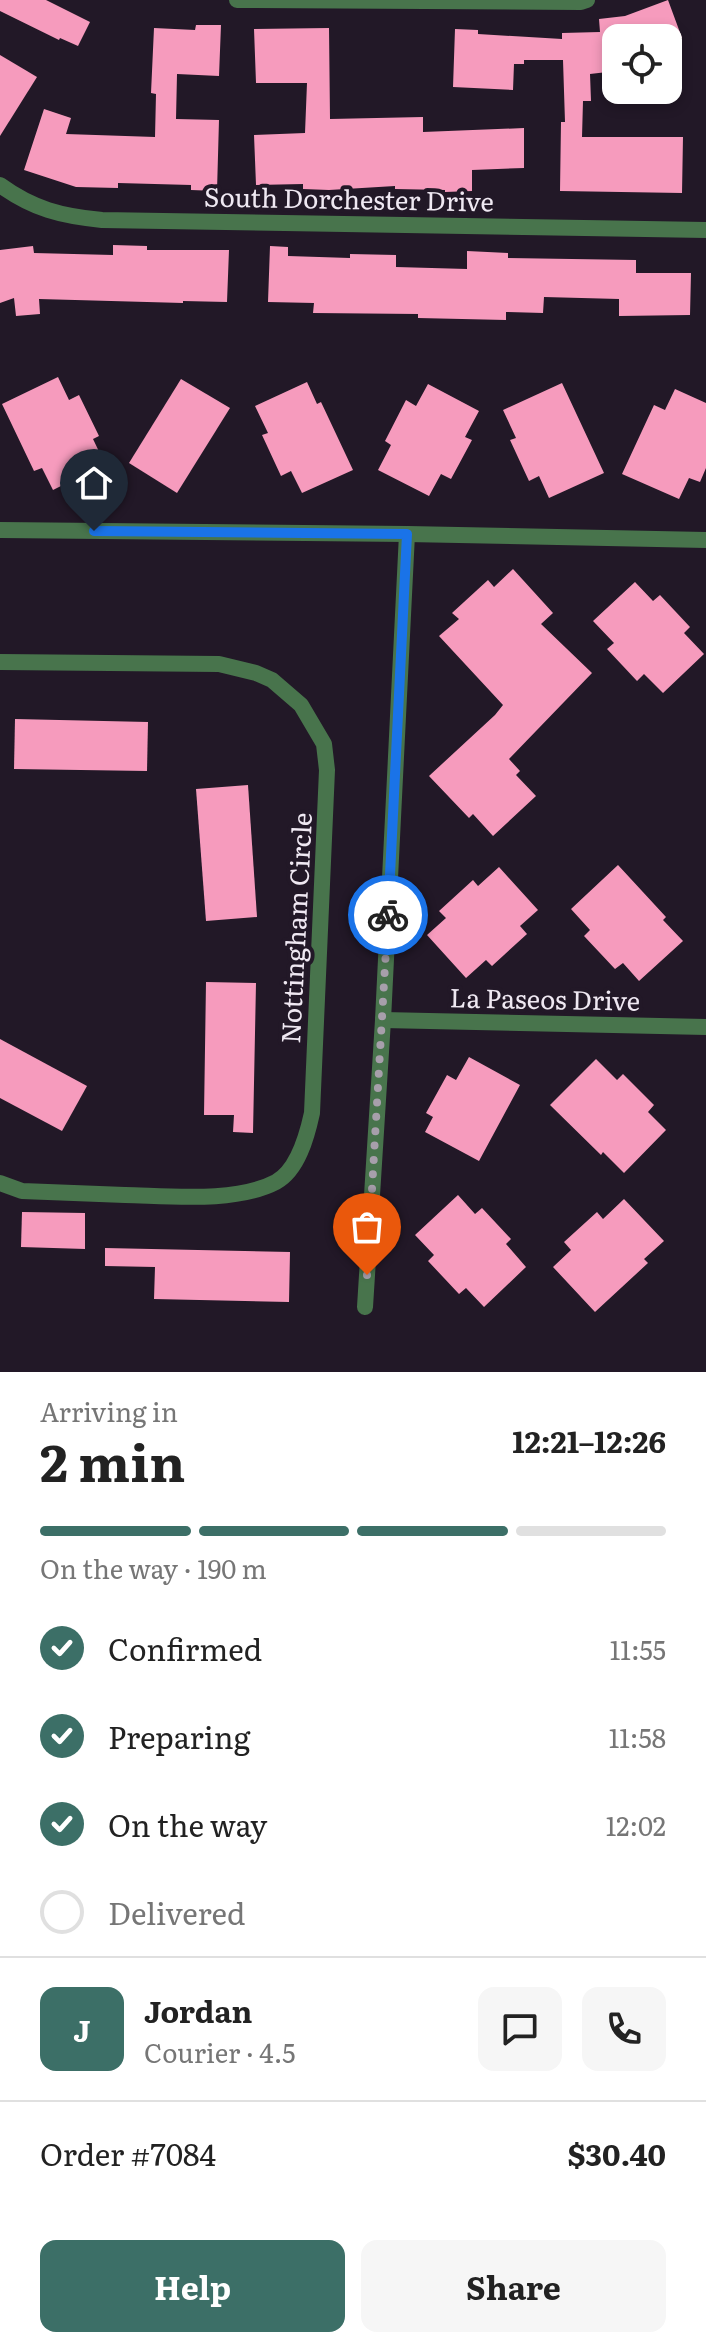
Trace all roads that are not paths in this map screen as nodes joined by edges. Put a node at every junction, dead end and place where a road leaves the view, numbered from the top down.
1 (237, 0) edge
2 (587, 0) edge
3 (0, 185) edge
4 (706, 230) edge
5 (0, 530) edge
6 (407, 534) junction
7 (706, 540) edge
8 (0, 662) edge
9 (383, 1020) junction
10 (706, 1027) edge
11 (0, 1183) edge
12 (365, 1307) dead end

1 - 2 street
3 - 4 street, South Dorchester Drive
5 - 6 street
6 - 7 street
6 - 9 street
8 - 11 street, Nottingham Circle
9 - 10 street, La Paseos Drive
9 - 12 street

